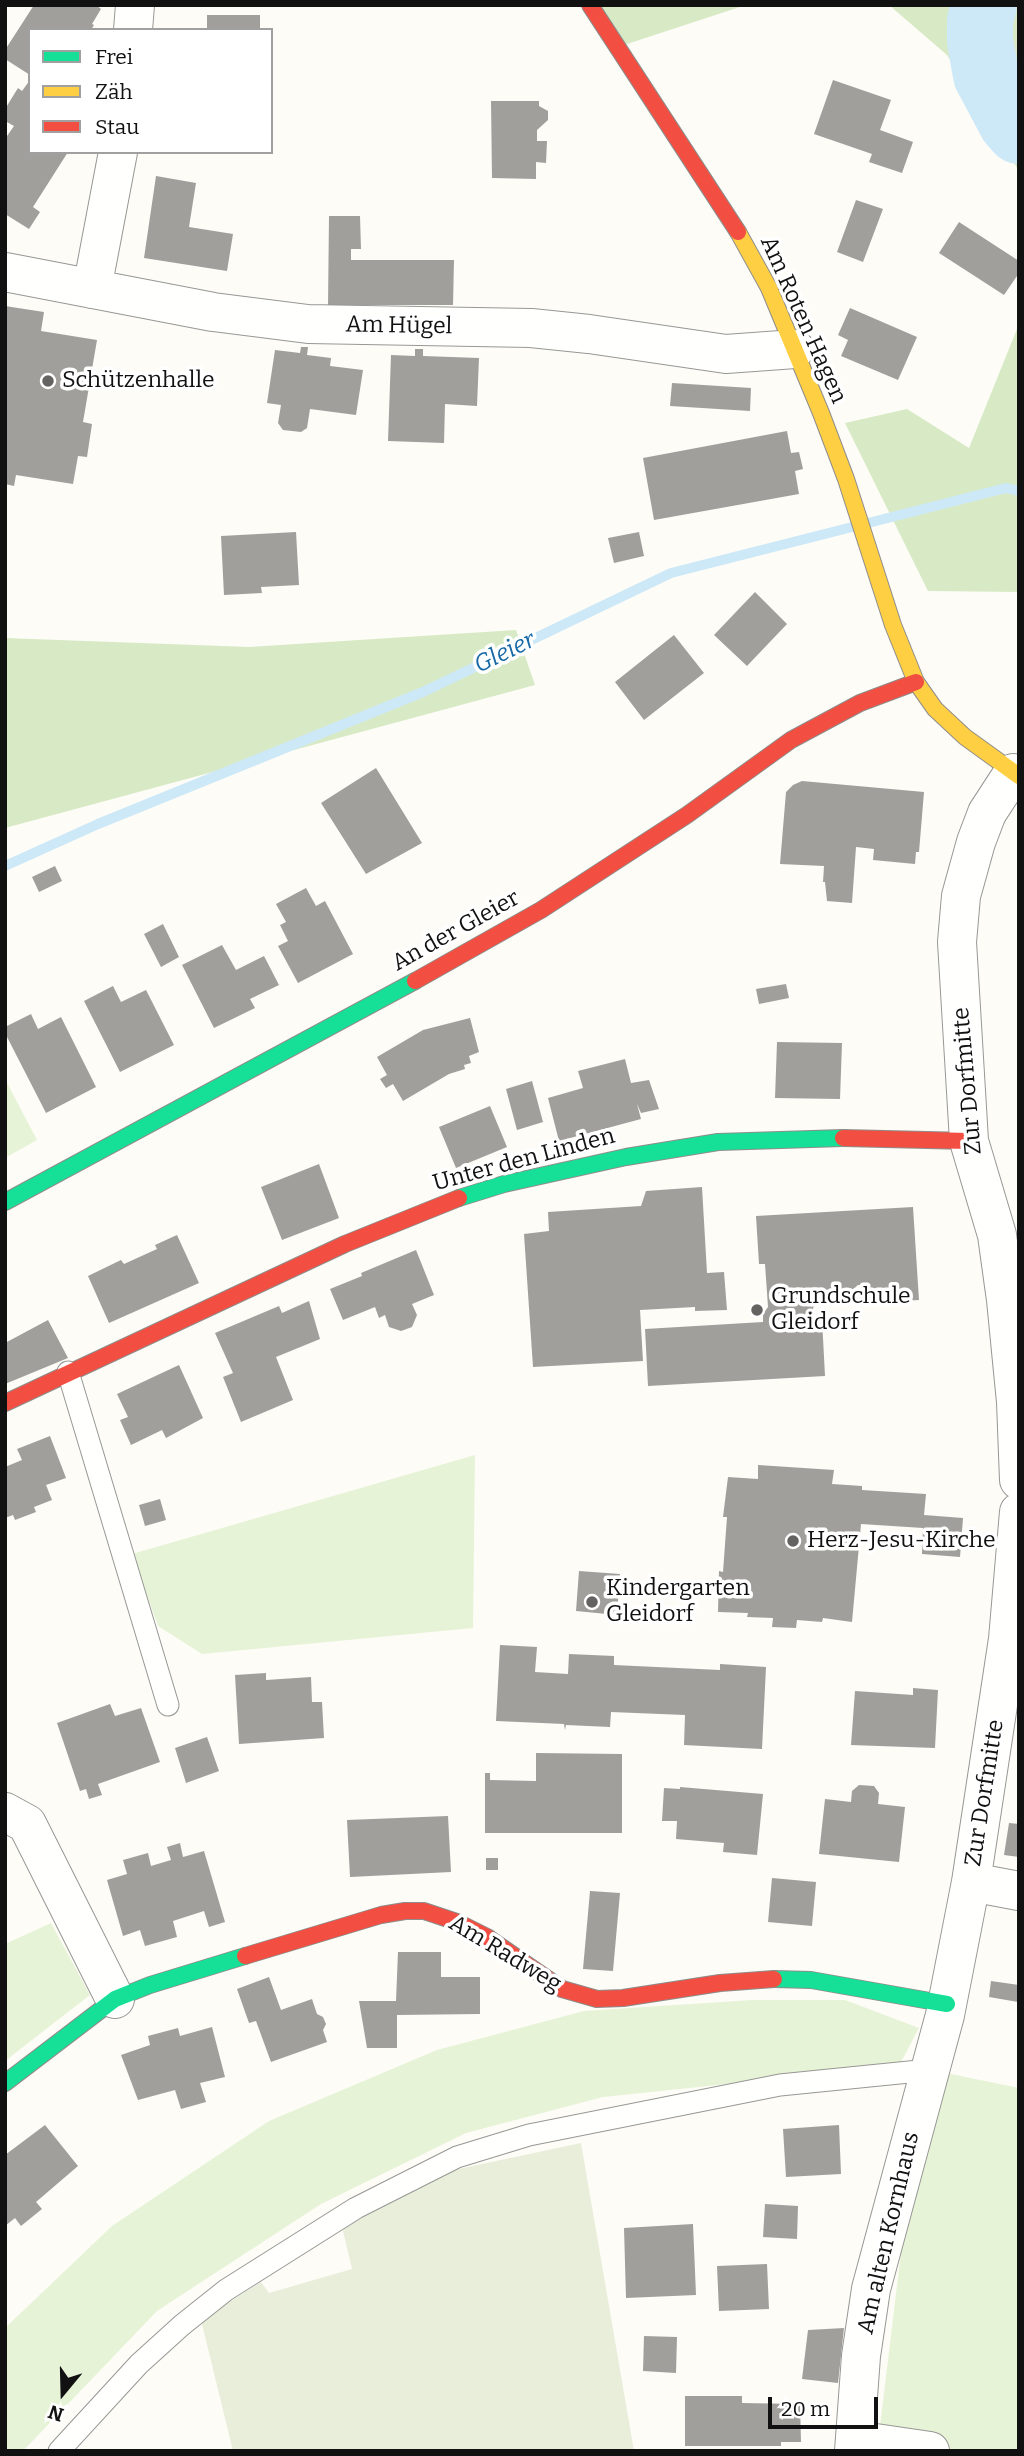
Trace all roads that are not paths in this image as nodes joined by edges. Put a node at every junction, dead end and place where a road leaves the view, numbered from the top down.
1 (135, 5) edge
2 (590, 5) edge
3 (133, 28) edge
4 (118, 154) edge
5 (5, 272) edge
6 (92, 289) junction
7 (795, 349) junction
8 (916, 682) junction
9 (1016, 774) edge
10 (970, 1141) junction
11 (5, 1202) edge
12 (1008, 1237) edge
13 (68, 1372) junction
14 (5, 1402) edge
15 (1019, 1480) edge
16 (1019, 1512) edge
17 (168, 1705) dead end
18 (5, 1812) edge
19 (971, 1882) junction
20 (1019, 1891) edge
21 (115, 1998) junction
22 (947, 2004) junction
23 (929, 2070) junction
24 (5, 2083) edge
25 (855, 2445) edge
26 (59, 2451) edge
27 (930, 2451) edge

1 - 3 street
2 - 7 street, Am Roten Hagen
4 - 6 street
5 - 6 street, Am Hügel
6 - 7 street, Am Hügel
7 - 8 street, Am Roten Hagen
8 - 9 street, Am Roten Hagen
8 - 11 street, An der Gleier
9 - 10 street, Zur Dorfmitte
10 - 12 street, Zur Dorfmitte
10 - 13 street, Unter den Linden
12 - 15 street, Zur Dorfmitte
13 - 14 street, Unter den Linden
13 - 17 lane
16 - 19 street, Zur Dorfmitte
18 - 21 street
19 - 20 street
19 - 22 street, Zur Dorfmitte
21 - 22 street, Am Radweg
21 - 24 street, Am Radweg
22 - 23 street, Zur Dorfmitte
23 - 25 street, Am alten Kornhaus
23 - 26 lane
25 - 27 street, Am alten Kornhaus

